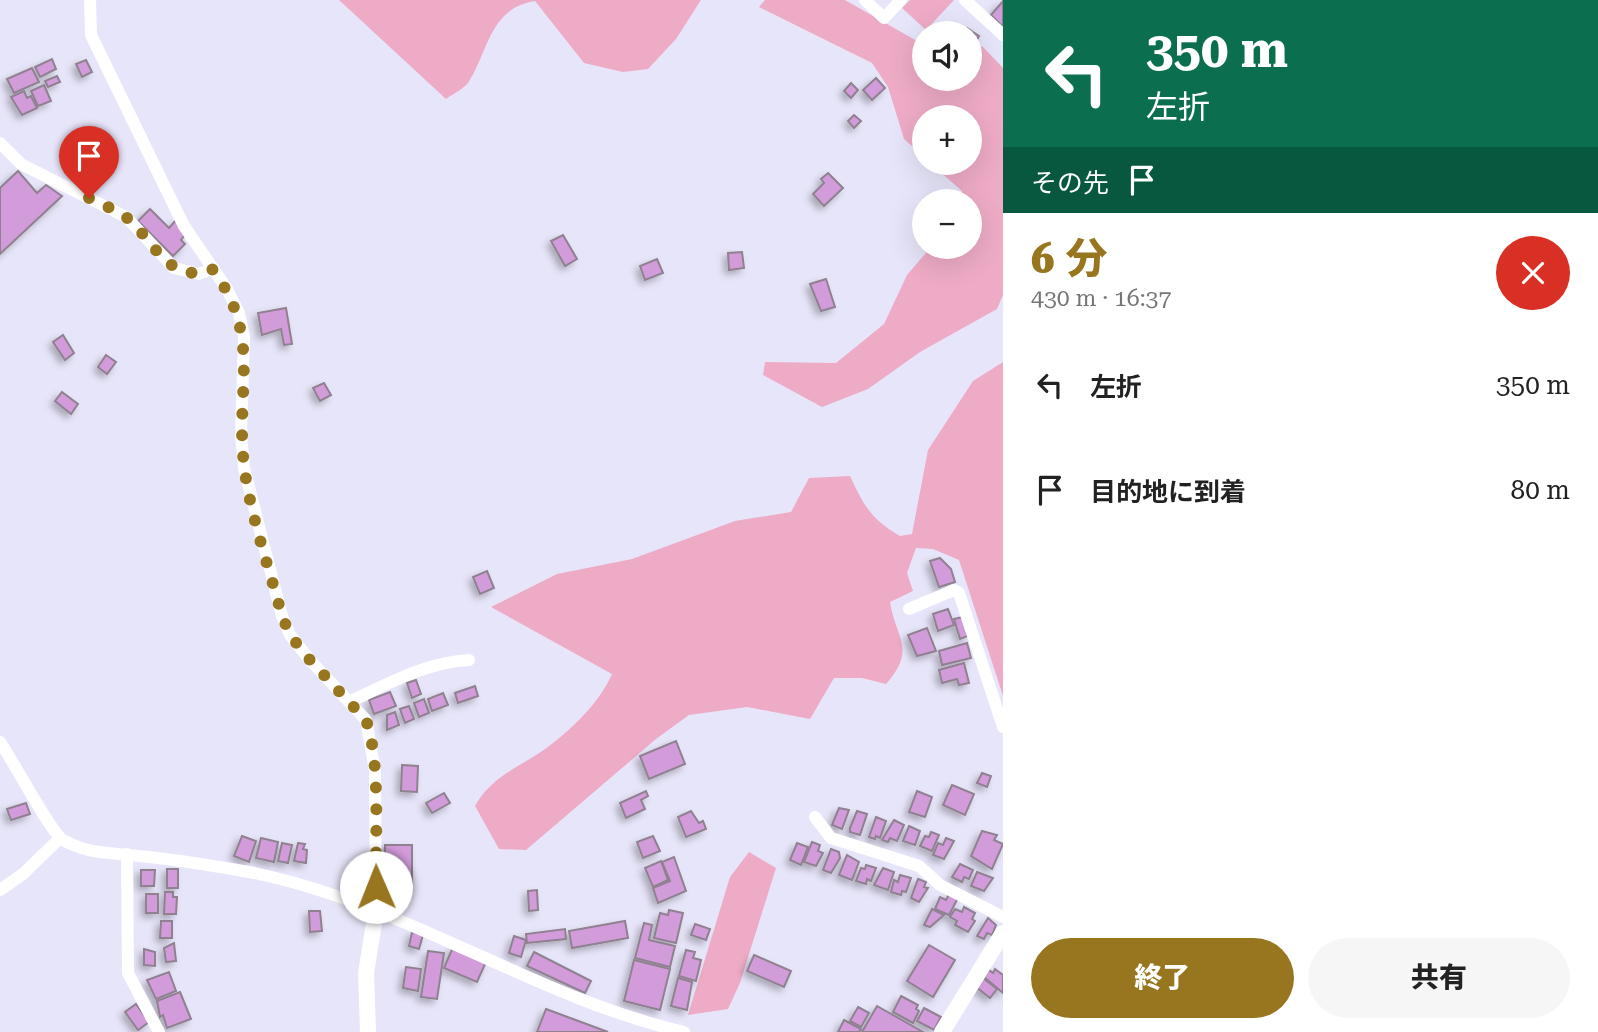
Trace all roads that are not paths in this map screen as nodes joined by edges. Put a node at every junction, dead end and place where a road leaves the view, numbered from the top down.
1 (90, 0) edge
2 (865, 0) edge
3 (901, 0) edge
4 (973, 3) edge
5 (1003, 35) edge
6 (0, 143) edge
7 (212, 269) junction
8 (909, 609) dead end
9 (469, 660) dead end
10 (349, 702) junction
11 (1003, 727) edge
12 (0, 742) edge
13 (815, 817) dead end
14 (60, 838) junction
15 (127, 855) junction
16 (0, 890) edge
17 (376, 911) junction
18 (1003, 917) edge
19 (1003, 933) edge
20 (159, 1032) edge
21 (368, 1032) edge
22 (684, 1032) edge
23 (942, 1032) edge

1 - 7 street
2 - 3 street
4 - 5 street
6 - 7 street
7 - 10 street
8 - 11 street
9 - 10 street
10 - 17 street
12 - 14 street
13 - 18 street
14 - 15 street
14 - 16 street
15 - 17 street
15 - 20 street
17 - 21 street
17 - 22 street
19 - 23 street

